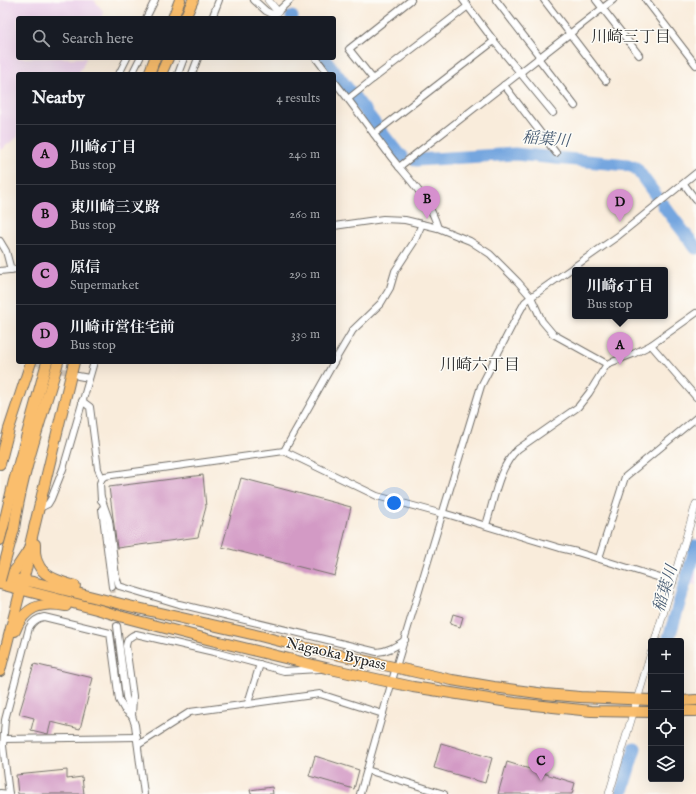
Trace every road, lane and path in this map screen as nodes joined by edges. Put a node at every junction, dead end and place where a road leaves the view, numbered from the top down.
1 (155, 0) edge
2 (194, 0) edge
3 (219, 0) edge
4 (254, 0) edge
5 (268, 0) edge
6 (290, 0) edge
7 (411, 0) edge
8 (463, 0) edge
9 (496, 0) edge
10 (544, 0) edge
11 (596, 0) edge
12 (613, 0) edge
13 (646, 0) edge
14 (179, 3) edge
15 (468, 6) junction
16 (602, 9) junction
17 (278, 12) junction
18 (147, 16) edge
19 (169, 16) edge
20 (173, 16) edge
21 (188, 16) edge
22 (213, 16) edge
23 (281, 16) edge
24 (570, 34) junction
25 (494, 41) junction
26 (639, 55) dead end
27 (539, 58) junction
28 (126, 60) edge
29 (139, 60) edge
30 (154, 60) edge
31 (167, 60) edge
32 (183, 60) edge
33 (197, 60) edge
34 (318, 60) edge
35 (696, 65) edge
36 (120, 72) edge
37 (133, 72) edge
38 (150, 72) edge
39 (162, 72) edge
40 (179, 72) edge
41 (193, 72) edge
42 (326, 72) edge
43 (520, 73) junction
44 (374, 79) junction
45 (606, 81) dead end
46 (336, 84) edge
47 (504, 85) junction
48 (348, 99) junction
49 (575, 106) dead end
50 (553, 113) dead end
51 (374, 134) junction
52 (556, 153) dead end
53 (399, 166) junction
54 (696, 173) edge
55 (684, 184) junction
56 (696, 200) edge
57 (422, 224) junction
58 (336, 226) edge
59 (438, 228) junction
60 (0, 241) edge
61 (574, 267) edge
62 (16, 269) edge
63 (572, 269) edge
64 (10, 270) junction
65 (0, 271) edge
66 (531, 298) junction
67 (696, 313) edge
68 (651, 345) junction
69 (336, 359) edge
70 (30, 364) edge
71 (46, 364) edge
72 (57, 364) edge
73 (74, 364) edge
74 (93, 364) edge
75 (333, 364) edge
76 (607, 364) junction
77 (78, 376) tunnel mouth
78 (89, 378) junction
79 (696, 397) edge
80 (82, 401) junction
81 (696, 418) edge
82 (284, 451) junction
83 (0, 464) edge
84 (102, 478) junction
85 (101, 497) junction
86 (696, 504) edge
87 (40, 508) junction
88 (443, 513) junction
89 (486, 525) junction
90 (9, 528) junction
91 (0, 540) edge
92 (29, 549) junction
93 (599, 558) junction
94 (0, 567) edge
95 (3, 582) edge
96 (673, 582) junction
97 (22, 584) junction
98 (112, 586) tunnel mouth
99 (17, 604) junction
100 (129, 606) junction
101 (120, 622) junction
102 (656, 638) edge
103 (405, 640) junction
104 (648, 663) edge
105 (260, 664) junction
106 (326, 668) junction
107 (396, 668) junction
108 (0, 670) edge
109 (392, 682) junction
110 (637, 699) junction
111 (648, 700) edge
112 (684, 700) edge
113 (696, 700) edge
114 (248, 703) junction
115 (684, 711) edge
116 (696, 711) edge
117 (632, 712) junction
118 (648, 712) edge
119 (383, 714) junction
120 (132, 716) junction
121 (3, 720) edge
122 (137, 737) junction
123 (4, 739) junction
124 (138, 745) junction
125 (367, 770) junction
126 (0, 793) edge
127 (9, 794) edge
128 (144, 794) edge
129 (360, 794) edge
130 (444, 794) edge
131 (609, 794) edge

1 - 18 street
2 - 21 highway
3 - 22 street
4 - 17 street
5 - 17 street
6 - 17 street
7 - 44 street
8 - 15 street
9 - 27 street
10 - 24 street
11 - 16 street
12 - 16 street
13 - 35 street
14 - 19 street
14 - 20 highway
15 - 25 street
15 - 44 street
16 - 24 street
16 - 26 street
17 - 23 street
24 - 27 street
24 - 45 street
25 - 43 street
25 - 51 street
27 - 43 street
27 - 49 street
28 - 36 street
29 - 37 street
30 - 38 highway
31 - 39 highway
32 - 40 street
33 - 41 street
34 - 42 street
43 - 47 street
43 - 50 street
44 - 48 street
46 - 48 street
47 - 52 street
47 - 53 street
48 - 51 street
51 - 53 street
53 - 59 street
54 - 55 street
55 - 56 street
55 - 61 street
57 - 58 street
57 - 59 street
57 - 69 street
59 - 66 street
60 - 64 street
62 - 64 street
63 - 66 street
64 - 65 street
66 - 76 street
66 - 88 street
67 - 68 street
68 - 76 street
68 - 79 street
70 - 83 highway
71 - 90 highway
72 - 90 highway
73 - 87 highway
74 - 78 street
75 - 82 street
76 - 89 street
77 - 78 street
78 - 80 street
80 - 84 street
80 - 87 street
81 - 93 street
82 - 84 street
82 - 88 street
84 - 85 street
85 - 98 street
85 - 103 street
86 - 96 street
87 - 92 highway
87 - 100 highway
88 - 89 street
88 - 103 street
89 - 93 street
90 - 91 highway
90 - 95 highway, bridge
92 - 95 highway
92 - 97 highway
93 - 96 street
94 - 95 highway
95 - 97 highway
95 - 99 highway
96 - 102 street
97 - 99 highway
97 - 100 highway, Nagaoka Bypass
97 - 101 highway, Nagaoka Bypass
99 - 108 highway
100 - 107 highway, Nagaoka Bypass
101 - 106 highway, Nagaoka Bypass
101 - 108 highway
101 - 120 street
103 - 107 street
104 - 110 street
105 - 106 street
105 - 114 street
105 - 120 street
106 - 109 highway, Nagaoka Bypass
107 - 109 street
107 - 110 highway, Nagaoka Bypass
109 - 117 highway, Nagaoka Bypass
109 - 119 street
110 - 111 highway, Nagaoka Bypass
110 - 117 street
112 - 113 highway
114 - 119 street
114 - 124 street
115 - 116 highway
117 - 118 highway, Nagaoka Bypass
117 - 131 street
119 - 125 street
120 - 121 street
120 - 122 street
121 - 123 street
122 - 123 street
122 - 124 street
123 - 127 street
124 - 128 street
125 - 129 street
125 - 130 street
126 - 127 street

